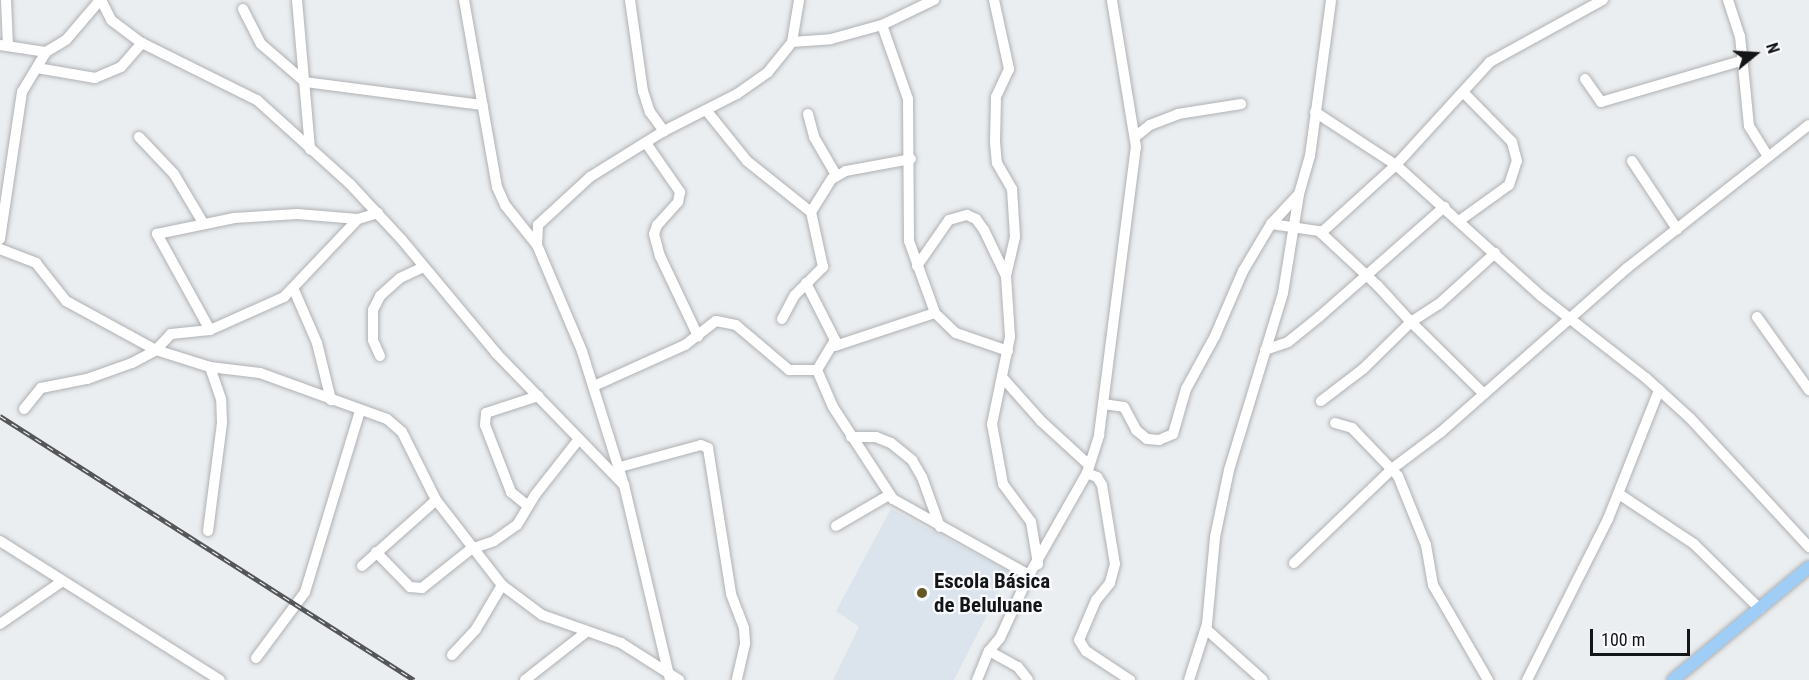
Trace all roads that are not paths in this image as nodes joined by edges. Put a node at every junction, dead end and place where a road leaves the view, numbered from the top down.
1 (6, 0) edge
2 (101, 0) edge
3 (297, 0) edge
4 (464, 0) edge
5 (630, 0) edge
6 (799, 0) edge
7 (934, 0) edge
8 (994, 0) edge
9 (1112, 0) edge
10 (1331, 0) edge
11 (1603, 0) edge
12 (1728, 0) edge
13 (1585, 4) edge
14 (243, 9) dead end
15 (882, 25) junction
16 (792, 42) junction
17 (142, 43) junction
18 (8, 47) edge
19 (46, 52) junction
20 (1744, 60) junction
21 (36, 66) junction
22 (1585, 79) dead end
23 (305, 82) junction
24 (1463, 93) junction
25 (1241, 104) dead end
26 (483, 105) junction
27 (706, 110) junction
28 (1316, 112) junction
29 (808, 114) dead end
30 (1809, 124) edge
31 (664, 131) junction
32 (139, 137) dead end
33 (1136, 137) junction
34 (646, 143) junction
35 (310, 148) junction
36 (1768, 157) junction
37 (911, 159) junction
38 (1632, 161) dead end
39 (1396, 165) junction
40 (836, 175) junction
41 (1299, 194) junction
42 (1444, 207) junction
43 (811, 212) junction
44 (378, 213) junction
45 (358, 219) junction
46 (202, 221) junction
47 (1459, 221) junction
48 (1271, 224) junction
49 (1677, 229) junction
50 (1294, 230) junction
51 (1321, 233) junction
52 (0, 239) edge
53 (537, 245) junction
54 (0, 249) edge
55 (1495, 253) junction
56 (917, 266) junction
57 (424, 267) junction
58 (1006, 276) junction
59 (1367, 276) junction
60 (806, 283) junction
61 (294, 290) junction
62 (935, 313) junction
63 (1757, 317) dead end
64 (782, 319) dead end
65 (1570, 320) junction
66 (1411, 322) junction
67 (210, 330) junction
68 (698, 336) junction
69 (835, 346) junction
70 (156, 350) junction
71 (1265, 350) junction
72 (1008, 351) junction
73 (380, 356) dead end
74 (210, 368) junction
75 (818, 370) junction
76 (1002, 377) junction
77 (594, 386) junction
78 (1659, 390) junction
79 (1809, 390) edge
80 (1484, 394) junction
81 (538, 396) junction
82 (331, 400) junction
83 (1321, 401) dead end
84 (1103, 404) junction
85 (24, 409) dead end
86 (360, 411) junction
87 (1335, 423) dead end
88 (851, 437) junction
89 (579, 439) junction
90 (620, 467) junction
91 (1087, 468) junction
92 (1393, 468) junction
93 (624, 484) junction
94 (1619, 494) junction
95 (889, 495) junction
96 (436, 500) junction
97 (528, 506) junction
98 (836, 526) dead end
99 (940, 527) junction
100 (208, 531) dead end
101 (0, 541) edge
102 (1809, 547) edge
103 (471, 549) junction
104 (376, 552) junction
105 (1294, 563) dead end
106 (1038, 564) junction
107 (362, 566) dead end
108 (1809, 567) edge
109 (1029, 575) junction
110 (61, 582) junction
111 (502, 585) junction
112 (1760, 609) junction
113 (0, 624) edge
114 (1206, 629) junction
115 (585, 633) junction
116 (989, 651) junction
117 (452, 655) dead end
118 (256, 658) dead end
119 (669, 677) edge
120 (220, 680) edge
121 (525, 680) edge
122 (679, 680) edge
123 (737, 680) edge
124 (977, 680) edge
125 (1028, 680) edge
126 (1130, 680) edge
127 (1189, 680) edge
128 (1263, 680) edge
129 (1488, 680) edge
130 (1527, 680) edge
131 (1673, 680) edge

1 - 18 street
2 - 17 street
2 - 19 street
3 - 23 street
4 - 26 street
5 - 31 street
6 - 16 street
7 - 15 street
8 - 58 street
9 - 33 street
10 - 28 street
11 - 13 street
12 - 20 street
13 - 24 street
14 - 23 street
15 - 16 street
15 - 37 street
16 - 27 street
17 - 21 street
17 - 35 street
18 - 19 street
18 - 21 street
19 - 21 street
20 - 22 street
20 - 36 street
21 - 52 street
23 - 26 street
23 - 35 street
24 - 39 street
24 - 47 street
25 - 33 street
26 - 53 street
27 - 31 street
27 - 43 street
28 - 39 street
28 - 41 street
29 - 40 street
30 - 36 street
31 - 34 street
32 - 46 street
33 - 84 street
34 - 53 street
34 - 68 street
35 - 44 street
36 - 49 street
37 - 40 street
37 - 56 street
38 - 49 street
39 - 42 street
39 - 51 street
40 - 43 street
41 - 48 street
41 - 50 street
42 - 47 street
42 - 59 street
43 - 60 street
44 - 45 street
44 - 57 street
45 - 46 street
45 - 61 street
46 - 67 street
47 - 55 street
48 - 50 street
48 - 84 street
49 - 65 street
50 - 51 street
50 - 71 street
51 - 59 street
53 - 77 street
54 - 70 street
55 - 65 street
55 - 66 street
56 - 58 street
56 - 62 street
57 - 73 street
57 - 81 street
58 - 72 street
59 - 66 street
59 - 71 street
60 - 64 street
60 - 69 street
61 - 67 street
61 - 82 street
62 - 69 street
62 - 72 street
63 - 79 street
65 - 78 street
65 - 80 street
66 - 80 street
66 - 83 street
67 - 70 street
68 - 75 street
68 - 77 street
69 - 75 street
70 - 74 street
70 - 85 street
71 - 114 street
72 - 76 street
74 - 82 street
74 - 100 street
75 - 88 street
76 - 91 street
76 - 106 street
77 - 90 street
78 - 94 street
78 - 102 street
80 - 92 street
81 - 89 street
81 - 97 street
82 - 86 street
84 - 91 street
86 - 96 street
86 - 118 street
87 - 92 street
88 - 95 street
88 - 99 street
89 - 93 street
89 - 97 street
90 - 93 street
90 - 123 street
91 - 106 street
91 - 126 street
92 - 105 street
92 - 129 street
93 - 119 street
94 - 112 street
94 - 130 street
95 - 98 street
95 - 99 street
96 - 103 street
96 - 104 street
97 - 103 street
99 - 109 street
101 - 110 street
103 - 104 street
103 - 111 street
104 - 107 street
106 - 109 street
108 - 112 main road
109 - 116 street
110 - 113 street
110 - 120 street
111 - 115 street
111 - 117 street
112 - 131 main road
114 - 127 street
114 - 128 street
115 - 119 street
115 - 121 street
116 - 124 street
116 - 125 street
119 - 122 street

